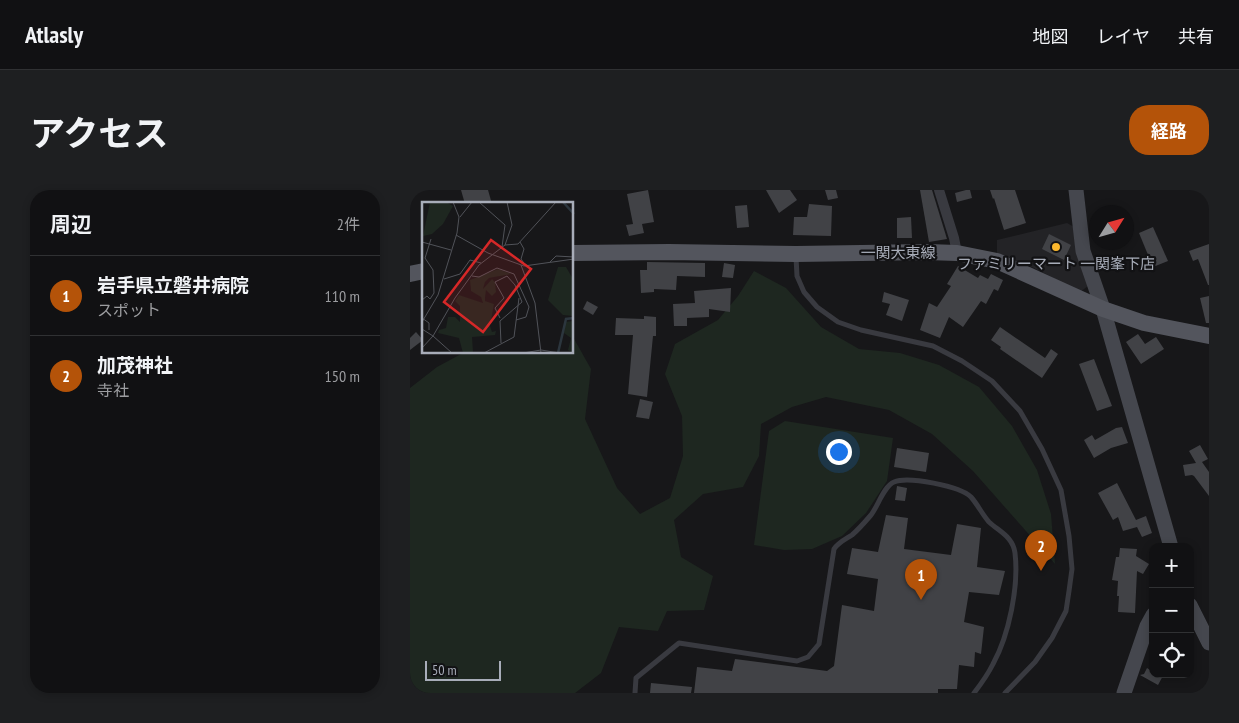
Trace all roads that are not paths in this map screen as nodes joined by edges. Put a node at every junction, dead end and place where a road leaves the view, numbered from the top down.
1 (939, 190) edge
2 (1076, 190) edge
3 (574, 253) edge
4 (956, 253) junction
5 (796, 254) junction
6 (1103, 308) junction
7 (1208, 335) edge
8 (1170, 543) edge
9 (1194, 613) edge
10 (1149, 622) edge
11 (1209, 642) edge
12 (635, 693) edge
13 (974, 693) edge
14 (1005, 693) edge
15 (1124, 693) edge

1 - 4 street
2 - 6 street
3 - 5 main road, 一関大東線
4 - 5 main road, 一関大東線
4 - 6 main road, 一関大東線
5 - 14 lane
6 - 7 main road, 一関大東線
6 - 8 street
9 - 11 street
10 - 15 street
12 - 13 lane

